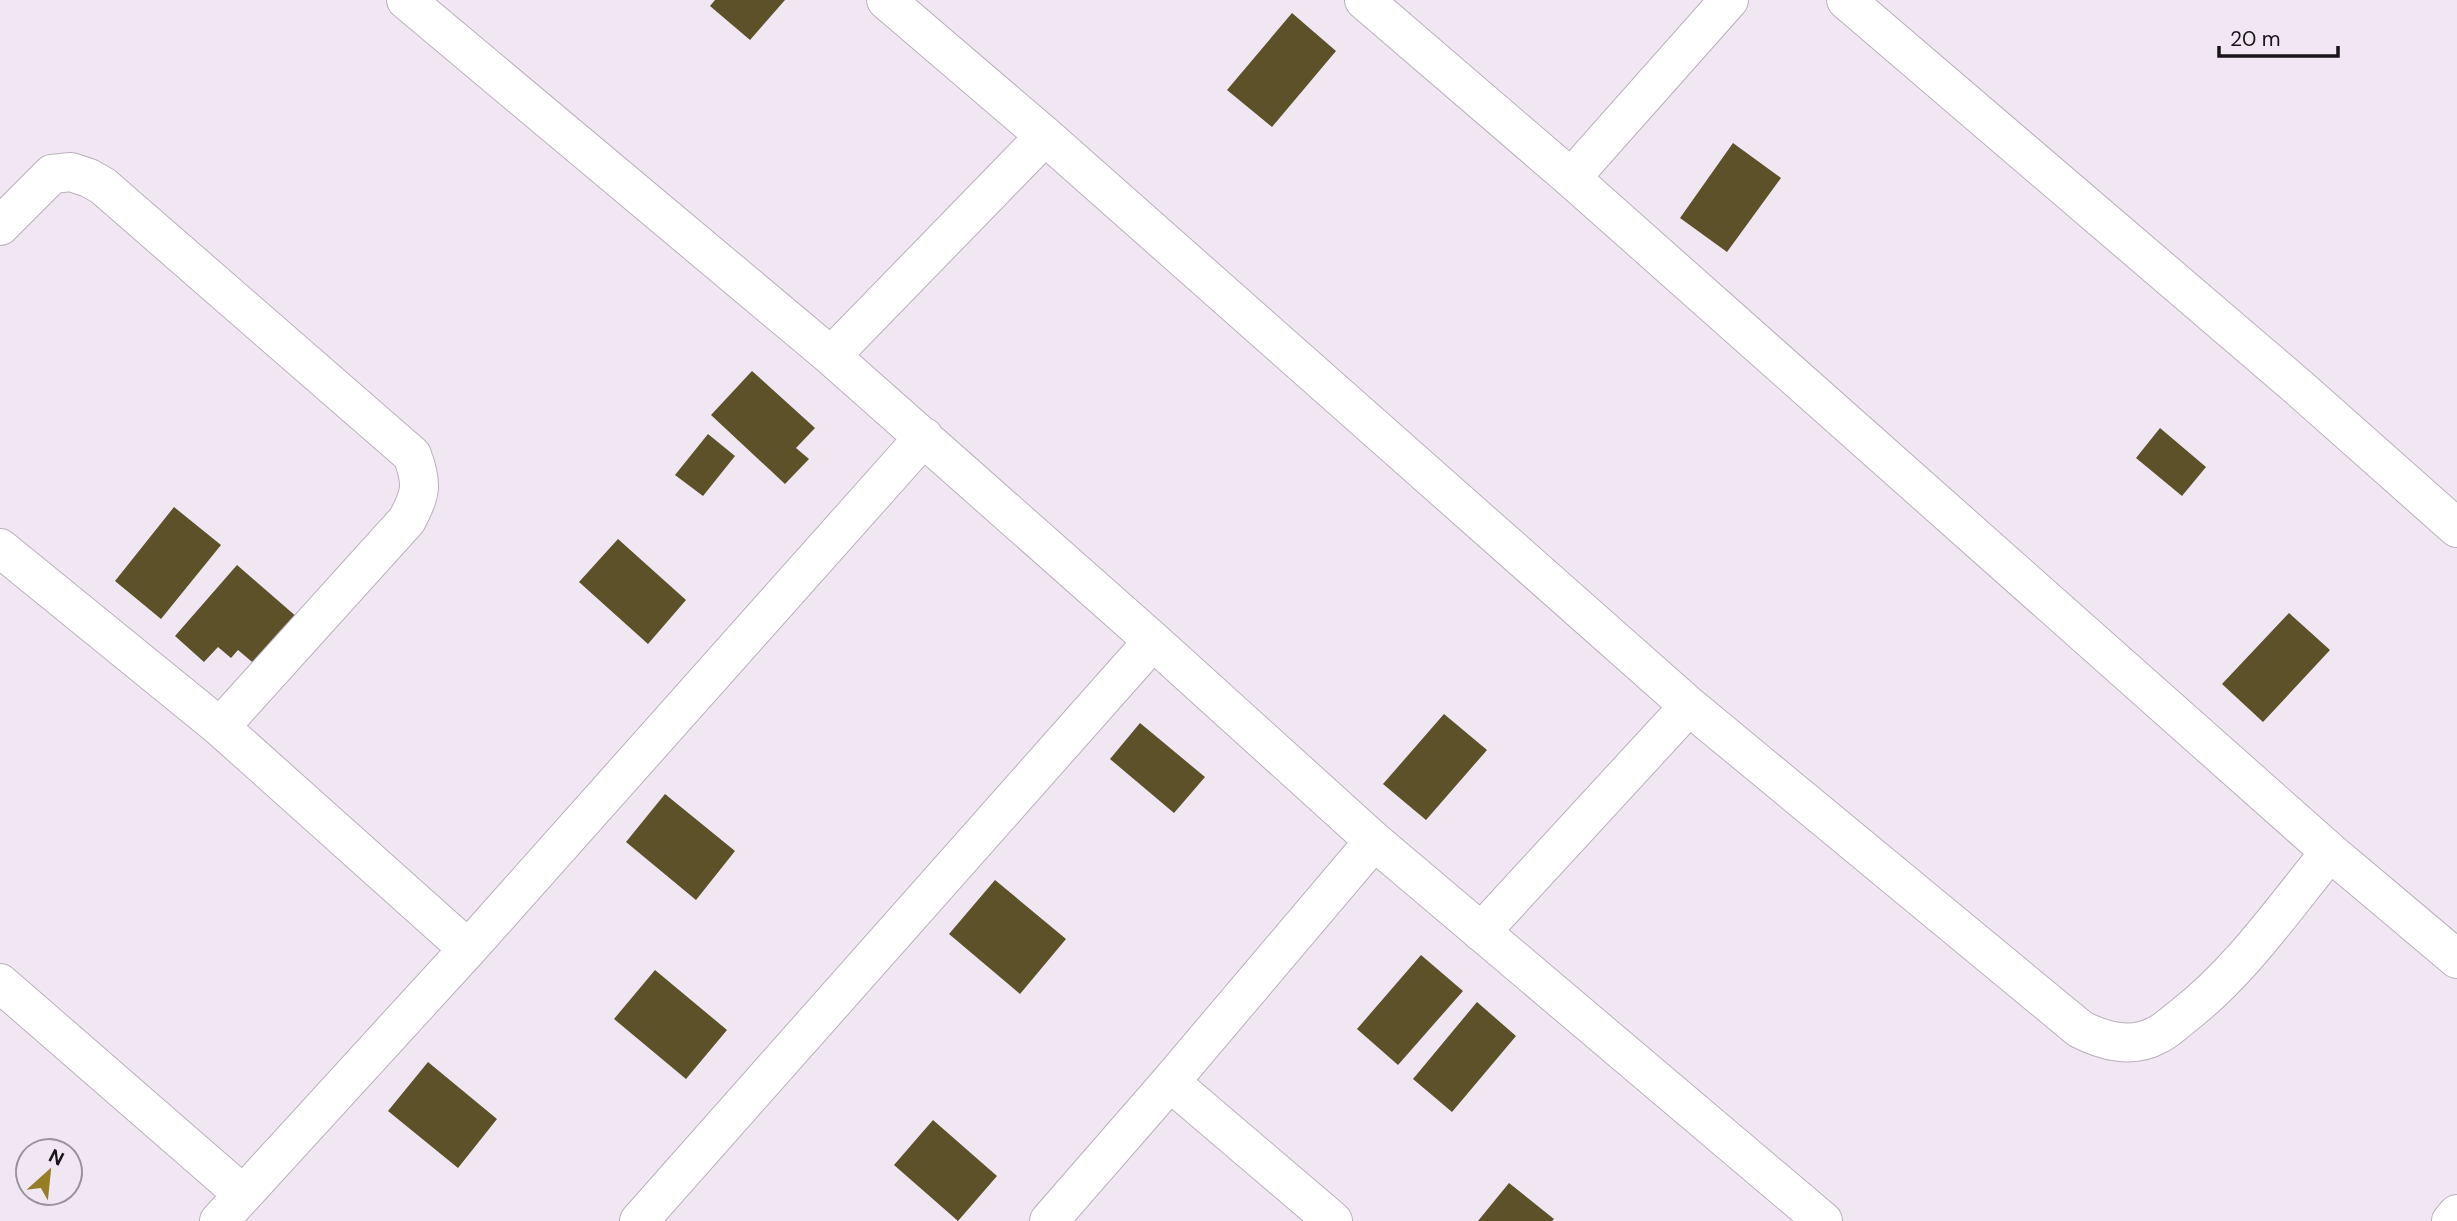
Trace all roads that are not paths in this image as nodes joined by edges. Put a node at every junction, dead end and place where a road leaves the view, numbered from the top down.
1 (406, 0) edge
2 (886, 0) edge
3 (1364, 0) edge
4 (1729, 0) edge
5 (1846, 0) edge
6 (1045, 136) junction
7 (1571, 178) junction
8 (0, 226) edge
9 (831, 356) junction
10 (924, 437) junction
11 (2457, 527) edge
12 (0, 548) edge
13 (1153, 641) junction
14 (1689, 706) junction
15 (220, 727) junction
16 (1374, 841) junction
17 (2330, 852) junction
18 (1481, 932) junction
19 (468, 950) junction
20 (2457, 959) edge
21 (0, 983) edge
22 (1170, 1082) junction
23 (230, 1210) edge
24 (2457, 1214) edge
25 (639, 1221) edge
26 (1049, 1221) edge
27 (1333, 1221) edge
28 (1823, 1221) edge
29 (2451, 1221) edge

1 - 9 street
2 - 6 street
3 - 7 street
4 - 7 street
5 - 11 street
6 - 9 street
6 - 14 street
7 - 17 street
8 - 15 street
9 - 10 street
10 - 13 street
10 - 19 street
12 - 15 street
13 - 16 street
13 - 25 street
14 - 17 street
14 - 18 street
15 - 19 street
16 - 18 street
16 - 22 street
17 - 20 street
18 - 28 street
19 - 23 street
21 - 23 street
22 - 26 street
22 - 27 street
24 - 29 street

